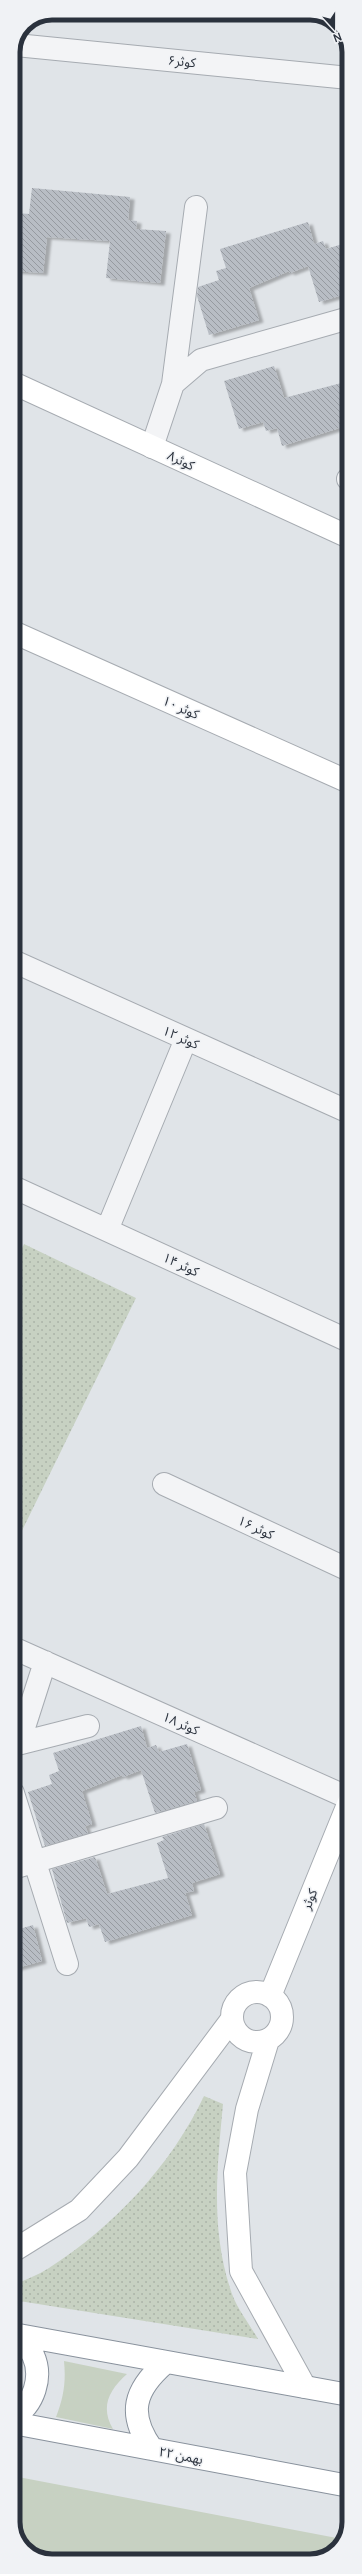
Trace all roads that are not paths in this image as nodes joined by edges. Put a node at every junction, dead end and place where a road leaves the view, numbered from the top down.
1 (21, 46) edge
2 (342, 77) edge
3 (196, 207) dead end
4 (342, 320) edge
5 (173, 384) junction
6 (20, 386) edge
7 (152, 447) junction
8 (342, 534) edge
9 (20, 635) edge
10 (342, 779) edge
11 (20, 964) edge
12 (186, 1039) junction
13 (342, 1109) edge
14 (20, 1190) edge
15 (107, 1230) junction
16 (342, 1338) edge
17 (164, 1484) dead end
18 (342, 1567) edge
19 (20, 1651) edge
20 (44, 1662) junction
21 (88, 1726) dead end
22 (20, 1732) edge
23 (20, 1743) edge
24 (342, 1795) edge
25 (216, 1808) dead end
26 (20, 1817) edge
27 (342, 1819) edge
28 (34, 1862) junction
29 (20, 1866) edge
30 (67, 1964) dead end
31 (270, 1996) junction
32 (232, 2019) junction
33 (268, 2040) junction
34 (20, 2247) edge
35 (20, 2336) edge
36 (20, 2340) edge
37 (165, 2363) junction
38 (305, 2387) junction
39 (342, 2394) edge
40 (20, 2411) edge
41 (20, 2424) edge
42 (152, 2449) junction
43 (342, 2485) edge

1 - 2 street, کوثر۶
3 - 5 street
4 - 5 street
5 - 7 street
6 - 7 main road, کوثر۸
7 - 8 main road, کوثر۸
9 - 10 main road, کوثر ۱۰
11 - 12 street, کوثر ۱۲
12 - 13 street, کوثر ۱۲
12 - 15 street
14 - 15 street, کوثر ۱۴
15 - 16 street, کوثر ۱۴
17 - 18 street, کوثر ۱۶
19 - 20 street, کوثر ۱۸
20 - 22 street
20 - 24 street, کوثر ۱۸
21 - 23 street
25 - 28 street
26 - 28 street
27 - 31 main road, کوثر
28 - 29 street
28 - 30 street
31 - 32 main road
31 - 33 main road
32 - 33 main road
32 - 34 main road
33 - 38 main road
35 - 37 main road
36 - 40 main road
37 - 38 main road
37 - 42 main road
38 - 39 main road
41 - 42 main road, ۲۲ بهمن
42 - 43 main road, ۲۲ بهمن

